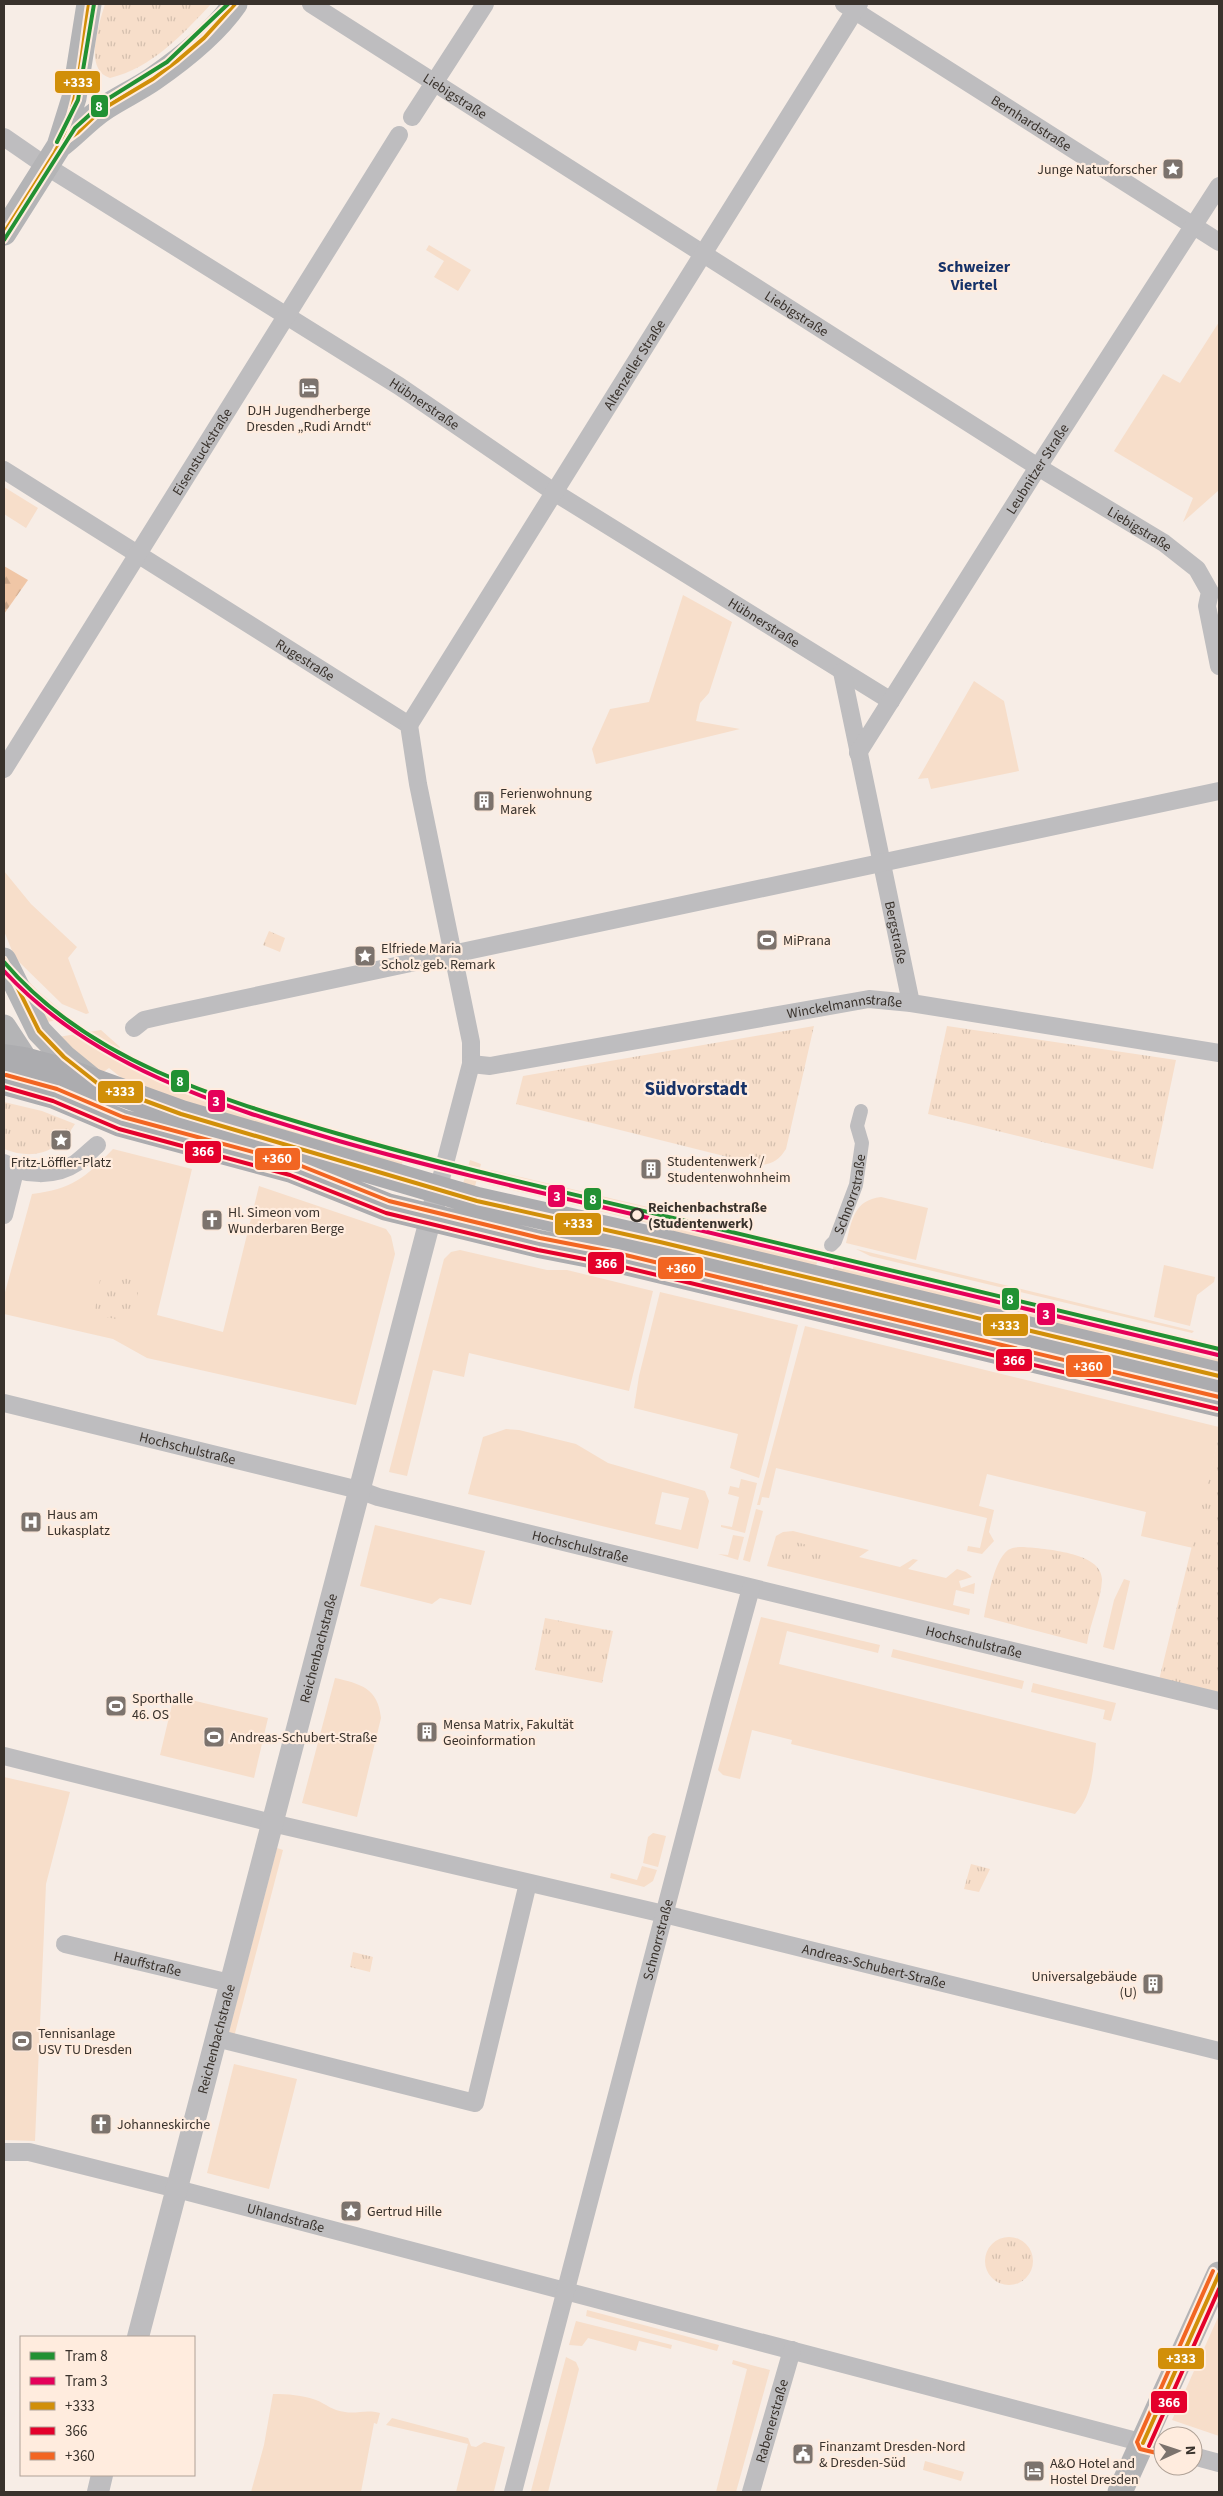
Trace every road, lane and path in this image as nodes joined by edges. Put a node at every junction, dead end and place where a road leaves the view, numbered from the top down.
1 (89, 4) edge
2 (236, 4) edge
3 (312, 4) edge
4 (485, 4) edge
5 (852, 6) edge
6 (78, 70) junction
7 (436, 83) junction
8 (120, 98) junction
9 (412, 117) dead end
10 (399, 135) dead end
11 (4, 137) edge
12 (53, 156) junction
13 (1219, 186) edge
14 (1193, 225) junction
15 (4, 233) edge
16 (1219, 242) edge
17 (703, 253) junction
18 (286, 315) junction
19 (1038, 466) junction
20 (4, 470) edge
21 (554, 492) junction
22 (137, 553) junction
23 (1214, 590) edge
24 (1219, 666) edge
25 (842, 672) junction
26 (890, 701) junction
27 (409, 725) junction
28 (858, 753) junction
29 (4, 769) edge
30 (1219, 791) edge
31 (882, 864) junction
32 (454, 955) junction
33 (4, 960) edge
34 (911, 1003) junction
35 (4, 1027) edge
36 (134, 1028) dead end
37 (1219, 1053) edge
38 (14, 1060) edge
39 (470, 1064) junction
40 (4, 1081) edge
41 (97, 1083) junction
42 (55, 1095) junction
43 (861, 1111) dead end
44 (97, 1145) dead end
45 (10, 1167) edge
46 (438, 1190) junction
47 (4, 1215) edge
48 (430, 1218) junction
49 (831, 1245) dead end
50 (1219, 1376) edge
51 (4, 1403) edge
52 (1219, 1403) edge
53 (359, 1490) junction
54 (751, 1588) junction
55 (1219, 1701) edge
56 (4, 1756) edge
57 (272, 1823) junction
58 (528, 1883) junction
59 (664, 1914) junction
60 (65, 1944) dead end
61 (230, 1984) junction
62 (216, 2038) junction
63 (1219, 2051) edge
64 (4, 2152) edge
65 (177, 2190) junction
66 (1219, 2274) edge
67 (565, 2291) junction
68 (138, 2336) edge
69 (792, 2350) junction
70 (1160, 2426) edge
71 (1153, 2445) edge
72 (1203, 2459) edge
73 (1219, 2464) edge
74 (102, 2476) edge
75 (98, 2492) edge
76 (513, 2492) edge
77 (751, 2492) edge
78 (1120, 2492) edge

1 - 6 main road
2 - 8 main road
3 - 7 street, Liebigstraße
4 - 7 street
5 - 14 street, Bernhardstraße
5 - 17 street, Altenzeller Straße
6 - 8 main road
6 - 12 main road
7 - 9 street
7 - 17 street, Liebigstraße
8 - 12 main road
10 - 18 street, Eisenstuckstraße
11 - 12 street, Hübnerstraße
12 - 15 main road
12 - 18 street, Hübnerstraße
13 - 14 street, Leubnitzer Straße
14 - 16 street, Bernhardstraße
14 - 19 street, Leubnitzer Straße
17 - 19 street, Liebigstraße
17 - 21 street, Altenzeller Straße
18 - 21 street, Hübnerstraße
18 - 22 street, Eisenstuckstraße
19 - 23 street, Liebigstraße
19 - 26 street, Leubnitzer Straße
20 - 22 street, Rugestraße
21 - 25 street, Hübnerstraße
21 - 27 street, Altenzeller Straße
22 - 27 street, Rugestraße
22 - 29 street, Eisenstuckstraße
23 - 24 street, Liebigstraße
25 - 26 street, Hübnerstraße
25 - 28 street
26 - 28 street, Leubnitzer Straße
27 - 32 street
28 - 31 street
30 - 31 street
31 - 32 street
31 - 34 street, Bergstraße
32 - 36 street
32 - 39 street, Reichenbachstraße
33 - 41 main road
34 - 37 street, Winckelmannstraße
34 - 39 street, Winckelmannstraße
35 - 38 main road
38 - 41 main road
38 - 42 main road
39 - 46 street, Reichenbachstraße
40 - 42 main road
41 - 46 main road
42 - 48 main road
43 - 49 street, Schnorrstraße
44 - 45 street
45 - 47 street
46 - 48 street, Reichenbachstraße
46 - 50 main road
48 - 52 main road
48 - 53 street, Reichenbachstraße
51 - 53 street, Hochschulstraße
53 - 54 street, Hochschulstraße
53 - 57 street, Reichenbachstraße
54 - 55 street, Hochschulstraße
54 - 59 street, Schnorrstraße
56 - 57 street, Andreas-Schubert-Straße
57 - 58 street, Andreas-Schubert-Straße
57 - 61 street, Reichenbachstraße
58 - 59 street, Andreas-Schubert-Straße
58 - 62 street
59 - 63 street, Andreas-Schubert-Straße
59 - 67 street, Schnorrstraße
60 - 61 street, Hauffstraße
61 - 62 street, Reichenbachstraße
62 - 65 street, Reichenbachstraße
64 - 65 street, Uhlandstraße
65 - 67 street, Uhlandstraße
65 - 68 street, Reichenbachstraße
66 - 70 main road
67 - 69 street, Uhlandstraße
67 - 76 street, Schnorrstraße
69 - 71 street, Uhlandstraße
69 - 77 street, Rabenerstraße
71 - 78 main road
72 - 73 street
74 - 75 street

